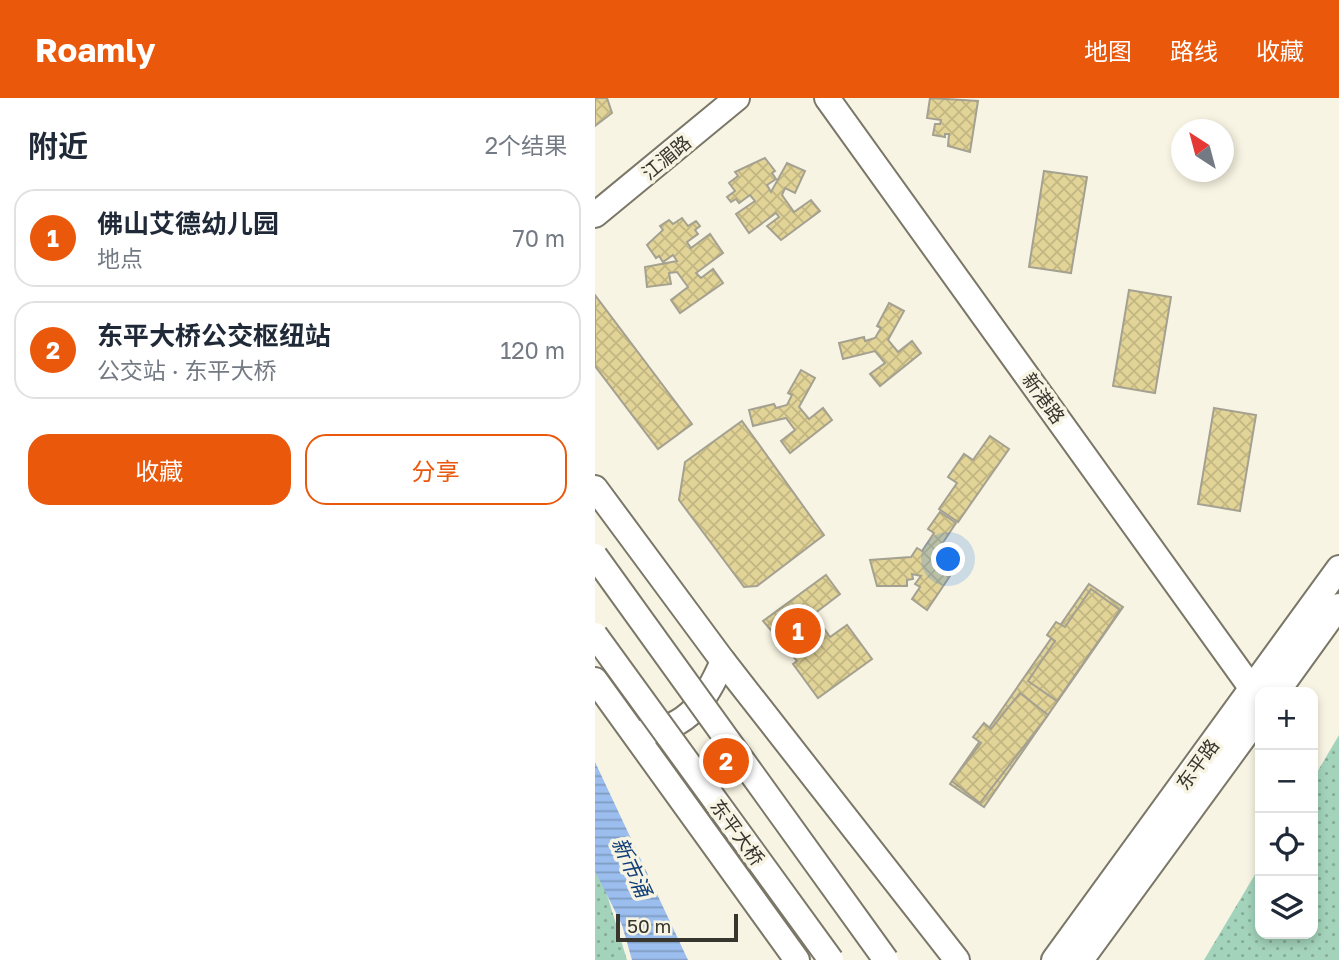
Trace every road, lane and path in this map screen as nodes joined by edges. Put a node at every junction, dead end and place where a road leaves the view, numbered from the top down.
1 (737, 98) edge
2 (827, 98) edge
3 (595, 215) edge
4 (595, 488) edge
5 (595, 556) edge
6 (1339, 568) edge
7 (1339, 606) edge
8 (595, 635) edge
9 (723, 661) junction
10 (595, 680) edge
11 (1259, 687) edge
12 (1267, 687) edge
13 (1268, 687) edge
14 (1255, 703) edge
15 (1255, 722) edge
16 (634, 732) junction
17 (797, 960) edge
18 (831, 960) edge
19 (886, 960) edge
20 (957, 960) edge
21 (1054, 960) edge
22 (1081, 960) edge

1 - 3 main road, 江湄路
2 - 11 main road, 新港路
4 - 9 main road
5 - 19 main road, bridge
6 - 12 main road, 东平路
7 - 13 main road, 东平路
8 - 18 main road, 东平大桥, bridge
9 - 16 main road
9 - 20 main road
10 - 16 main road
14 - 21 main road, 东平路
15 - 22 main road, 东平路
16 - 17 main road

